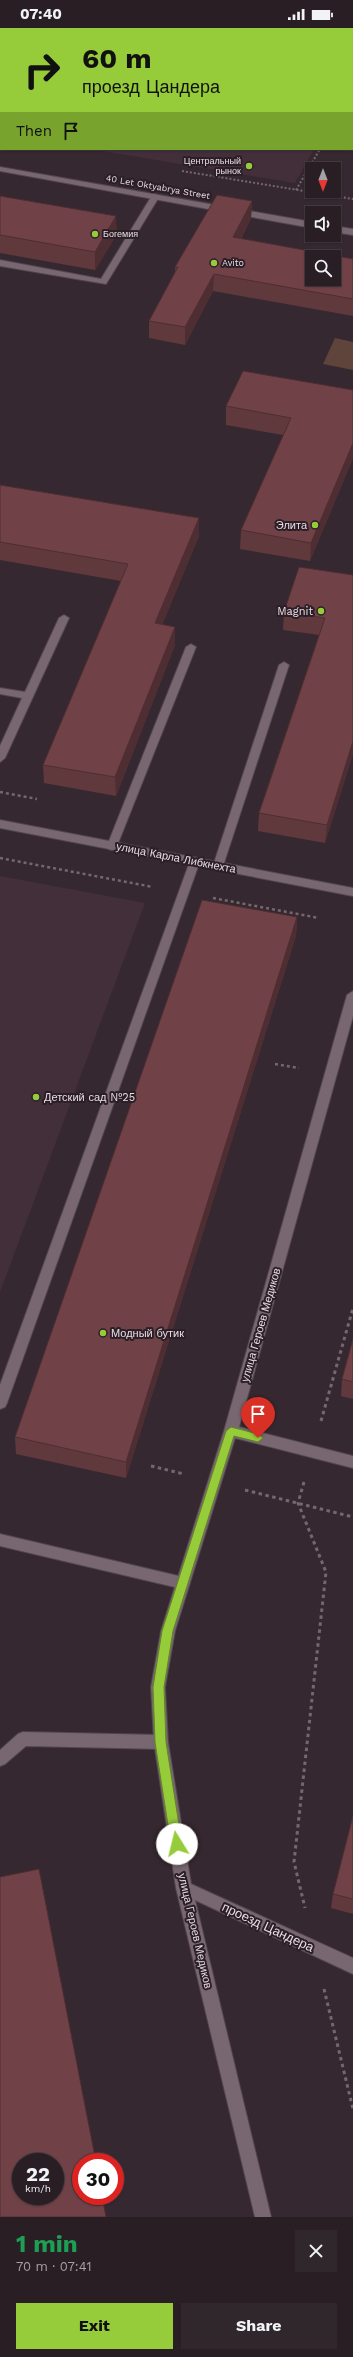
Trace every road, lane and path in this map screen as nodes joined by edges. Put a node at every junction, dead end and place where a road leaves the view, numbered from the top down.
1 (319, 150) edge
2 (0, 169) edge
3 (180, 171) dead end
4 (296, 190) junction
5 (155, 197) junction
6 (353, 199) edge
7 (305, 224) edge
8 (341, 230) edge
9 (353, 232) edge
10 (0, 263) edge
11 (64, 618) dead end
12 (191, 647) dead end
13 (284, 665) dead end
14 (0, 691) edge
15 (28, 696) junction
16 (0, 758) edge
17 (0, 824) edge
18 (112, 846) junction
19 (195, 862) junction
20 (218, 866) junction
21 (353, 892) edge
22 (353, 995) edge
23 (353, 1308) edge
24 (0, 1404) edge
25 (231, 1431) junction
26 (313, 1451) junction
27 (353, 1462) edge
28 (152, 1466) dead end
29 (214, 1482) junction
30 (298, 1503) junction
31 (353, 1517) edge
32 (0, 1540) edge
33 (183, 1583) junction
34 (161, 1742) junction
35 (0, 1759) edge
36 (294, 1862) dead end
37 (184, 1888) junction
38 (353, 1966) edge
39 (263, 2217) edge

1 - 4 path
2 - 5 street, 40 Let Oktyabrya Street
3 - 4 path
4 - 6 path
5 - 7 street, 40 Let Oktyabrya Street
5 - 10 street
8 - 9 street
11 - 15 street
12 - 18 street
13 - 20 street
14 - 15 street
15 - 16 street
17 - 18 street, улица Карла Либкнехта
18 - 19 street, улица Карла Либкнехта
19 - 20 street, улица Карла Либкнехта
19 - 24 street
20 - 21 street, улица Карла Либкнехта
22 - 25 street, улица Героев Медиков
23 - 26 path
25 - 26 street
25 - 29 street, улица Героев Медиков
26 - 27 street
26 - 30 path
28 - 29 path
29 - 30 path
29 - 33 street, улица Героев Медиков
30 - 31 path
30 - 36 path
32 - 33 street
33 - 34 street, улица Героев Медиков
34 - 35 street
34 - 37 street, улица Героев Медиков
37 - 38 street, проезд Цандера
37 - 39 street, улица Героев Медиков

